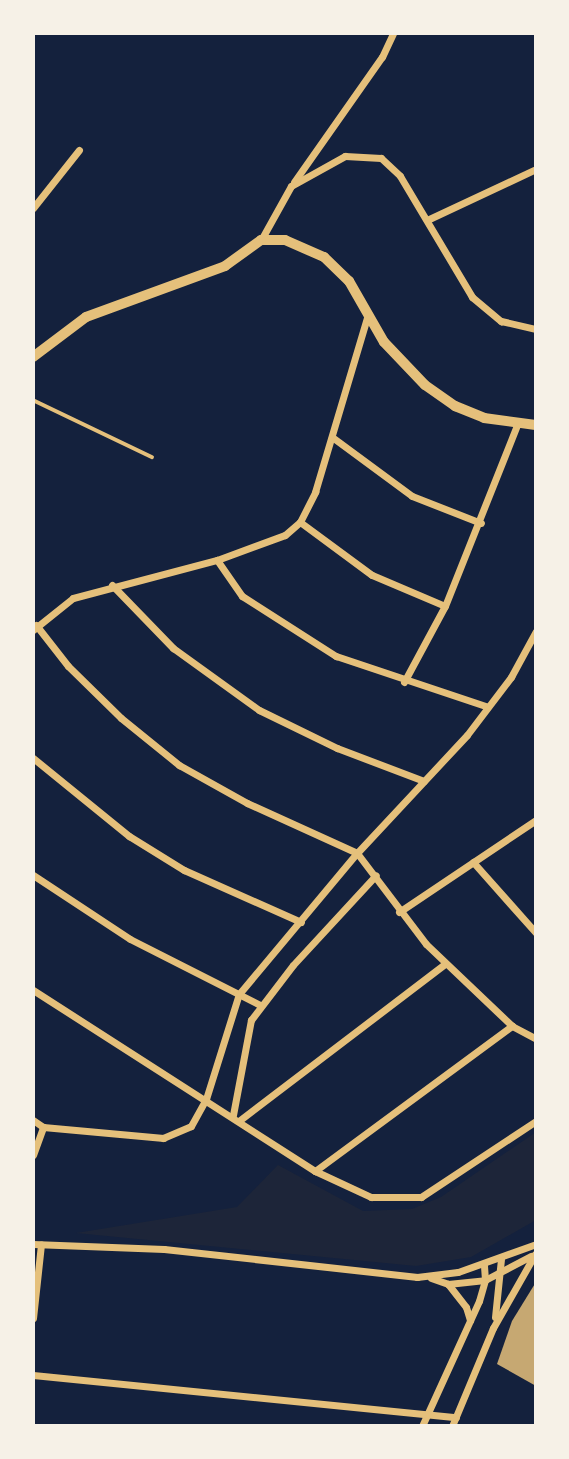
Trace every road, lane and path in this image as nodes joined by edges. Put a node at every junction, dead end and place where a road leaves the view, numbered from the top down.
1 (393, 33) edge
2 (79, 150) dead end
3 (536, 169) edge
4 (291, 186) junction
5 (33, 208) edge
6 (428, 220) junction
7 (261, 240) junction
8 (368, 313) junction
9 (536, 329) edge
10 (33, 357) edge
11 (33, 400) edge
12 (517, 425) junction
13 (536, 425) edge
14 (332, 437) junction
15 (152, 457) dead end
16 (300, 522) junction
17 (481, 523) junction
18 (216, 561) junction
19 (111, 585) junction
20 (445, 606) junction
21 (35, 627) edge
22 (536, 631) edge
23 (404, 682) junction
24 (488, 707) junction
25 (33, 758) edge
26 (424, 781) junction
27 (536, 820) edge
28 (357, 853) junction
29 (473, 862) junction
30 (33, 875) edge
31 (376, 875) junction
32 (399, 912) junction
33 (301, 922) junction
34 (536, 933) edge
35 (445, 964) junction
36 (33, 990) edge
37 (239, 993) junction
38 (260, 1005) junction
39 (512, 1026) junction
40 (536, 1039) edge
41 (206, 1099) junction
42 (233, 1115) junction
43 (33, 1120) edge
44 (240, 1120) junction
45 (536, 1121) edge
46 (43, 1127) junction
47 (33, 1155) edge
48 (315, 1171) junction
49 (37, 1244) edge
50 (536, 1244) edge
51 (535, 1253) edge
52 (501, 1259) junction
53 (484, 1265) junction
54 (503, 1273) junction
55 (427, 1277) junction
56 (485, 1280) junction
57 (449, 1284) junction
58 (33, 1318) edge
59 (470, 1320) junction
60 (493, 1328) junction
61 (33, 1375) edge
62 (428, 1412) junction
63 (456, 1417) junction
64 (422, 1426) edge
65 (452, 1426) edge

1 - 4 street
2 - 5 street
3 - 6 street
4 - 6 street
4 - 7 street
6 - 9 street
7 - 8 main road
7 - 10 main road
8 - 12 main road
8 - 14 street
11 - 15 lane
12 - 13 main road
12 - 17 street
14 - 16 street
14 - 17 street
16 - 18 street
16 - 20 street
17 - 20 street
18 - 19 street
18 - 23 street
19 - 21 street
19 - 26 street
20 - 23 street
21 - 28 street
22 - 24 street
23 - 24 street
24 - 26 street
25 - 33 street
26 - 28 street
27 - 29 street
28 - 31 street
28 - 33 street
29 - 32 street
29 - 34 street
30 - 37 street
31 - 32 street
31 - 38 street
32 - 35 street
33 - 37 street
35 - 39 street
35 - 44 street
36 - 41 street
37 - 38 street
37 - 41 street
38 - 42 street
39 - 40 street
39 - 48 street
41 - 42 street
41 - 46 street
42 - 44 street
43 - 46 street
44 - 48 street
45 - 48 street
46 - 47 street
49 - 55 street
49 - 58 street
50 - 52 street
51 - 54 street
51 - 60 street
52 - 53 street
52 - 54 street
53 - 55 street
53 - 56 street
54 - 56 street
54 - 60 street
55 - 57 street
56 - 57 street
56 - 59 street
57 - 59 street
59 - 62 street
60 - 63 street
61 - 62 street
62 - 63 street
62 - 64 street
63 - 65 street

